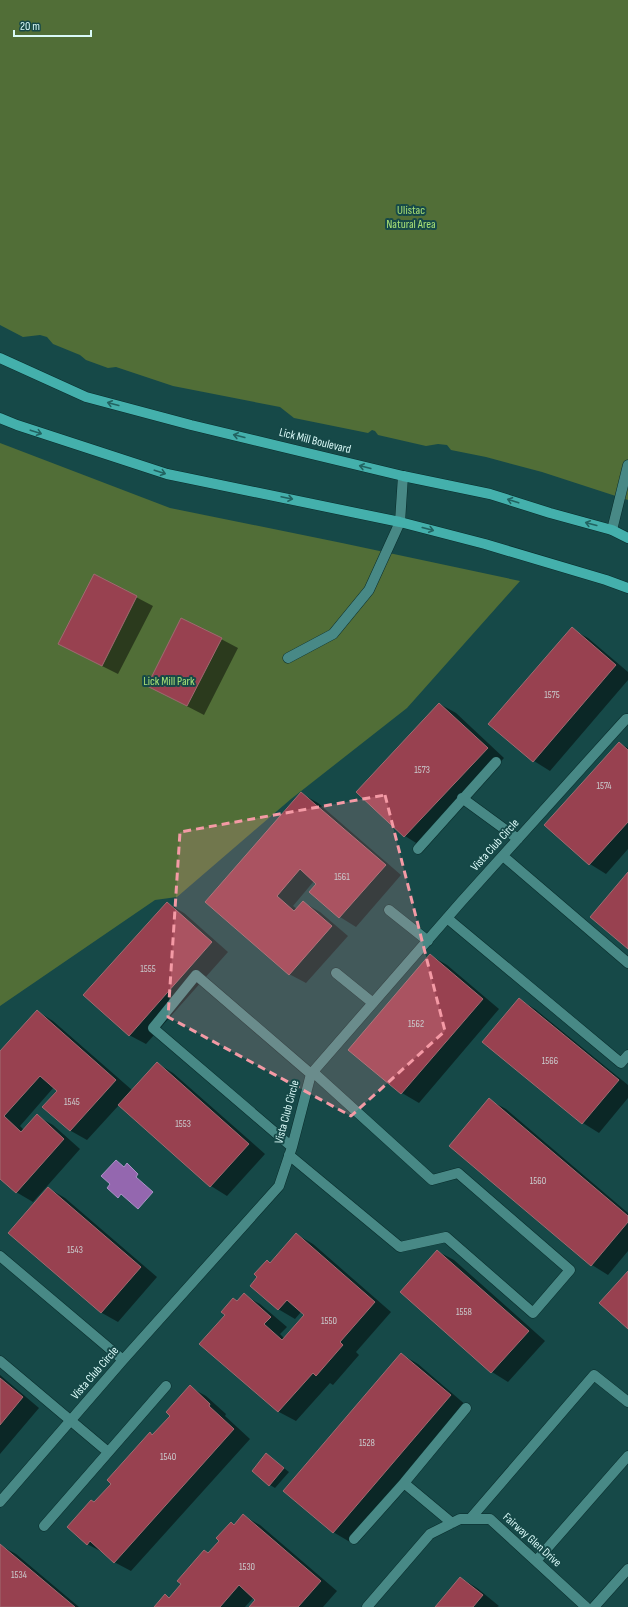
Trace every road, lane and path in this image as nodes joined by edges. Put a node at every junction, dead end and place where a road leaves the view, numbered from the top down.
1 (0, 358) edge
2 (0, 418) edge
3 (628, 465) edge
4 (403, 476) junction
5 (400, 522) junction
6 (612, 530) junction
7 (628, 538) edge
8 (628, 588) edge
9 (288, 658) dead end
10 (628, 719) edge
11 (496, 762) dead end
12 (462, 798) junction
13 (518, 840) junction
14 (418, 849) dead end
15 (503, 856) junction
16 (389, 910) dead end
17 (447, 918) junction
18 (428, 941) junction
19 (628, 963) edge
20 (336, 973) dead end
21 (373, 1003) junction
22 (628, 1055) edge
23 (312, 1073) junction
24 (291, 1151) junction
25 (0, 1256) edge
26 (123, 1360) junction
27 (0, 1361) edge
28 (166, 1386) dead end
29 (628, 1402) edge
30 (466, 1408) dead end
31 (71, 1420) junction
32 (108, 1452) junction
33 (628, 1456) edge
34 (404, 1483) junction
35 (0, 1502) edge
36 (470, 1519) junction
37 (452, 1523) junction
38 (44, 1526) dead end
39 (354, 1539) dead end
40 (536, 1561) junction
41 (628, 1569) edge
42 (367, 1607) edge
43 (586, 1607) edge
44 (594, 1607) edge

4 -> 1 main road, Lick Mill Boulevard
2 -> 5 main road
3 - 6 street
4 - 5 street
6 -> 4 main road, Lick Mill Boulevard
5 -> 8 main road
5 - 9 street
6 - 7 main road, Lick Mill Boulevard
10 - 13 street, Vista Club Circle
11 - 12 street
12 - 13 street
12 - 14 street
13 - 15 street, Vista Club Circle
15 - 17 street, Vista Club Circle
15 - 19 street
16 - 18 street
17 - 18 street, Vista Club Circle
17 - 22 street
18 - 21 street, Vista Club Circle
20 - 21 street
21 - 23 street, Vista Club Circle
23 - 24 street, Vista Club Circle
23 - 24 street
23 - 24 street
24 - 26 street, Vista Club Circle
25 - 26 street
26 - 31 street, Vista Club Circle
27 - 31 street
28 - 32 street
29 - 36 street
30 - 34 street
31 - 32 street
31 - 35 street, Vista Club Circle
32 - 38 street
33 - 40 street
34 - 37 street
34 - 39 street
36 - 37 street, Fairway Glen Drive
36 - 40 street, Fairway Glen Drive
37 - 42 street, Fairway Glen Drive
40 - 43 street, Fairway Glen Drive
41 - 44 street

